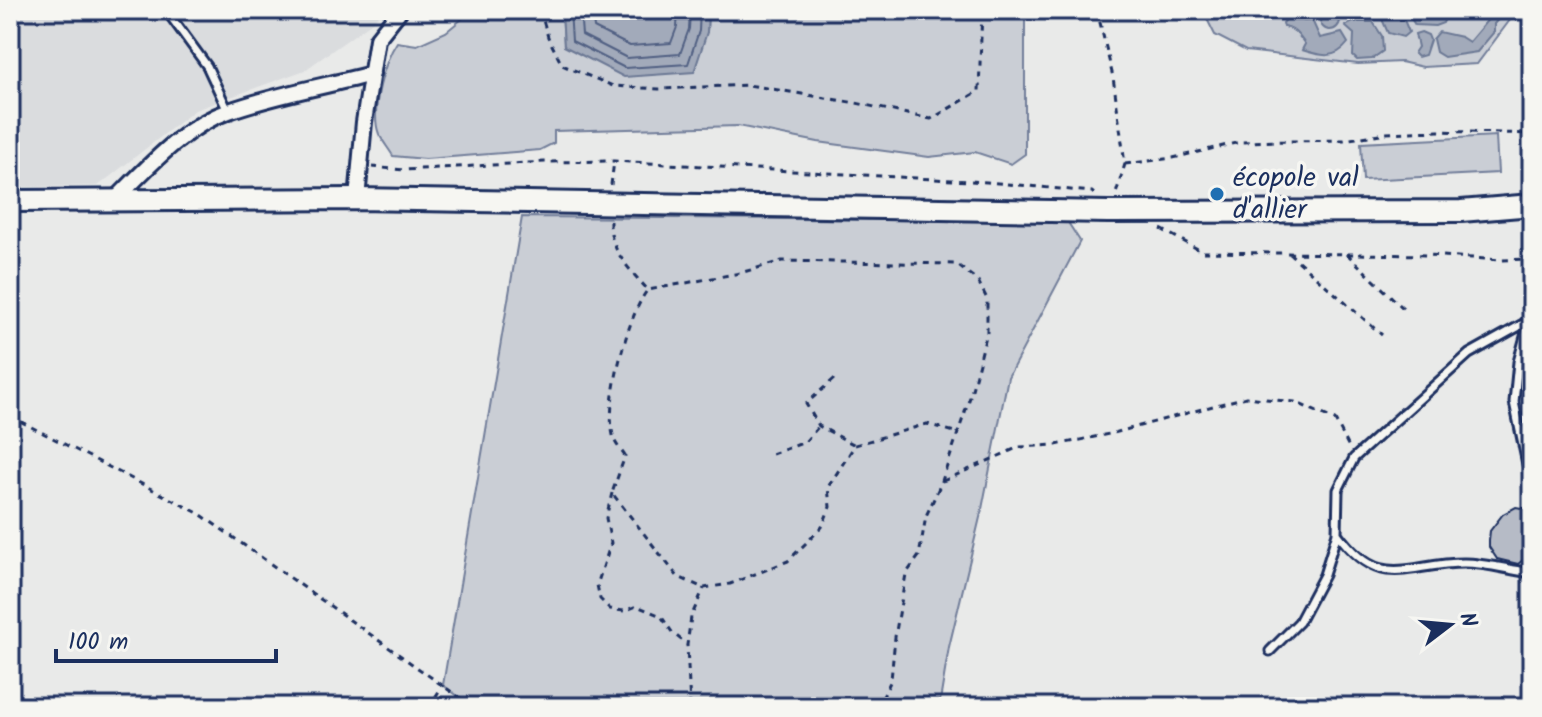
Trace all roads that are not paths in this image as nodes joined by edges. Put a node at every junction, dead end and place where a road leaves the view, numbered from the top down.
1 (166, 10) edge
2 (392, 14) edge
3 (372, 74) junction
4 (228, 111) junction
5 (357, 199) junction
6 (10, 201) edge
7 (114, 201) junction
8 (1532, 205) edge
9 (1531, 320) edge
10 (1532, 488) edge
11 (1337, 533) junction
12 (1532, 577) edge
13 (1270, 651) dead end

1 - 4 lane
2 - 3 street
3 - 4 street
3 - 5 street
4 - 7 street
5 - 7 street
5 - 8 street
6 - 7 street
9 - 10 lane
9 - 11 lane
11 - 12 lane
11 - 13 lane

